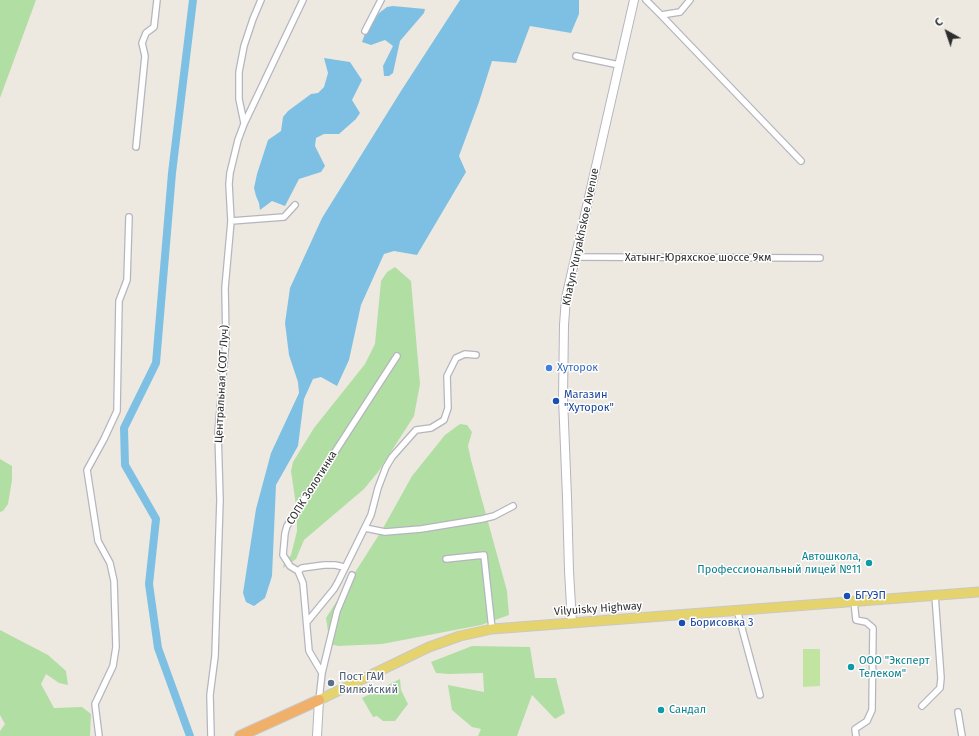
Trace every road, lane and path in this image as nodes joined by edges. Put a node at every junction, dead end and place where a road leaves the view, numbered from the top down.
1 (157, 0) edge
2 (261, 0) edge
3 (303, 0) edge
4 (381, 0) edge
5 (634, 0) edge
6 (646, 0) edge
7 (690, 0) edge
8 (661, 15) junction
9 (365, 31) dead end
10 (576, 56) dead end
11 (620, 65) junction
12 (244, 124) junction
13 (136, 147) dead end
14 (801, 161) dead end
15 (295, 204) dead end
16 (129, 217) dead end
17 (231, 221) junction
18 (575, 257) junction
19 (820, 258) dead end
20 (476, 355) dead end
21 (397, 356) dead end
22 (513, 506) dead end
23 (365, 528) junction
24 (446, 559) dead end
25 (344, 567) junction
26 (298, 571) junction
27 (352, 575) dead end
28 (979, 592) edge
29 (935, 595) junction
30 (854, 601) junction
31 (737, 610) junction
32 (307, 622) junction
33 (572, 622) junction
34 (492, 629) junction
35 (322, 673) junction
36 (760, 695) dead end
37 (319, 700) junction
38 (922, 706) dead end
39 (958, 712) dead end
40 (99, 736) edge
41 (211, 736) edge
42 (240, 736) edge
43 (317, 736) edge
44 (856, 736) edge
45 (961, 736) edge

1 - 13 street
2 - 12 street
3 - 12 street, Центральная (СОТ Луч)
4 - 9 street
5 - 11 main road, Khatyn-Yuryakhskoe Avenue
6 - 8 street
7 - 8 street
8 - 14 street
10 - 11 street
11 - 18 main road, Khatyn-Yuryakhskoe Avenue
12 - 17 street, Центральная (СОТ Луч)
15 - 17 street
16 - 40 street
17 - 41 street, Центральная (СОТ Луч)
18 - 19 street, Хатынг-Юряхское шоссе 9км
18 - 33 main road, Khatyn-Yuryakhskoe Avenue
20 - 23 street
21 - 26 street, СОПК Золотинка
22 - 23 street
23 - 25 street
24 - 34 street
25 - 26 street
25 - 32 street
26 - 32 street, СОПК Золотинка
27 - 35 street
28 - 29 main road, Vilyuisky Highway
29 - 30 main road, Vilyuisky Highway
29 - 38 street
30 - 31 main road, Vilyuisky Highway
30 - 44 street
31 - 33 main road, Vilyuisky Highway
31 - 36 street
32 - 35 street, СОПК Золотинка
33 - 34 main road, Vilyuisky Highway
34 - 37 main road, Vilyuisky Highway
35 - 37 street
37 - 42 highway, Vilyuisky Highway
37 - 43 main road
39 - 45 street

